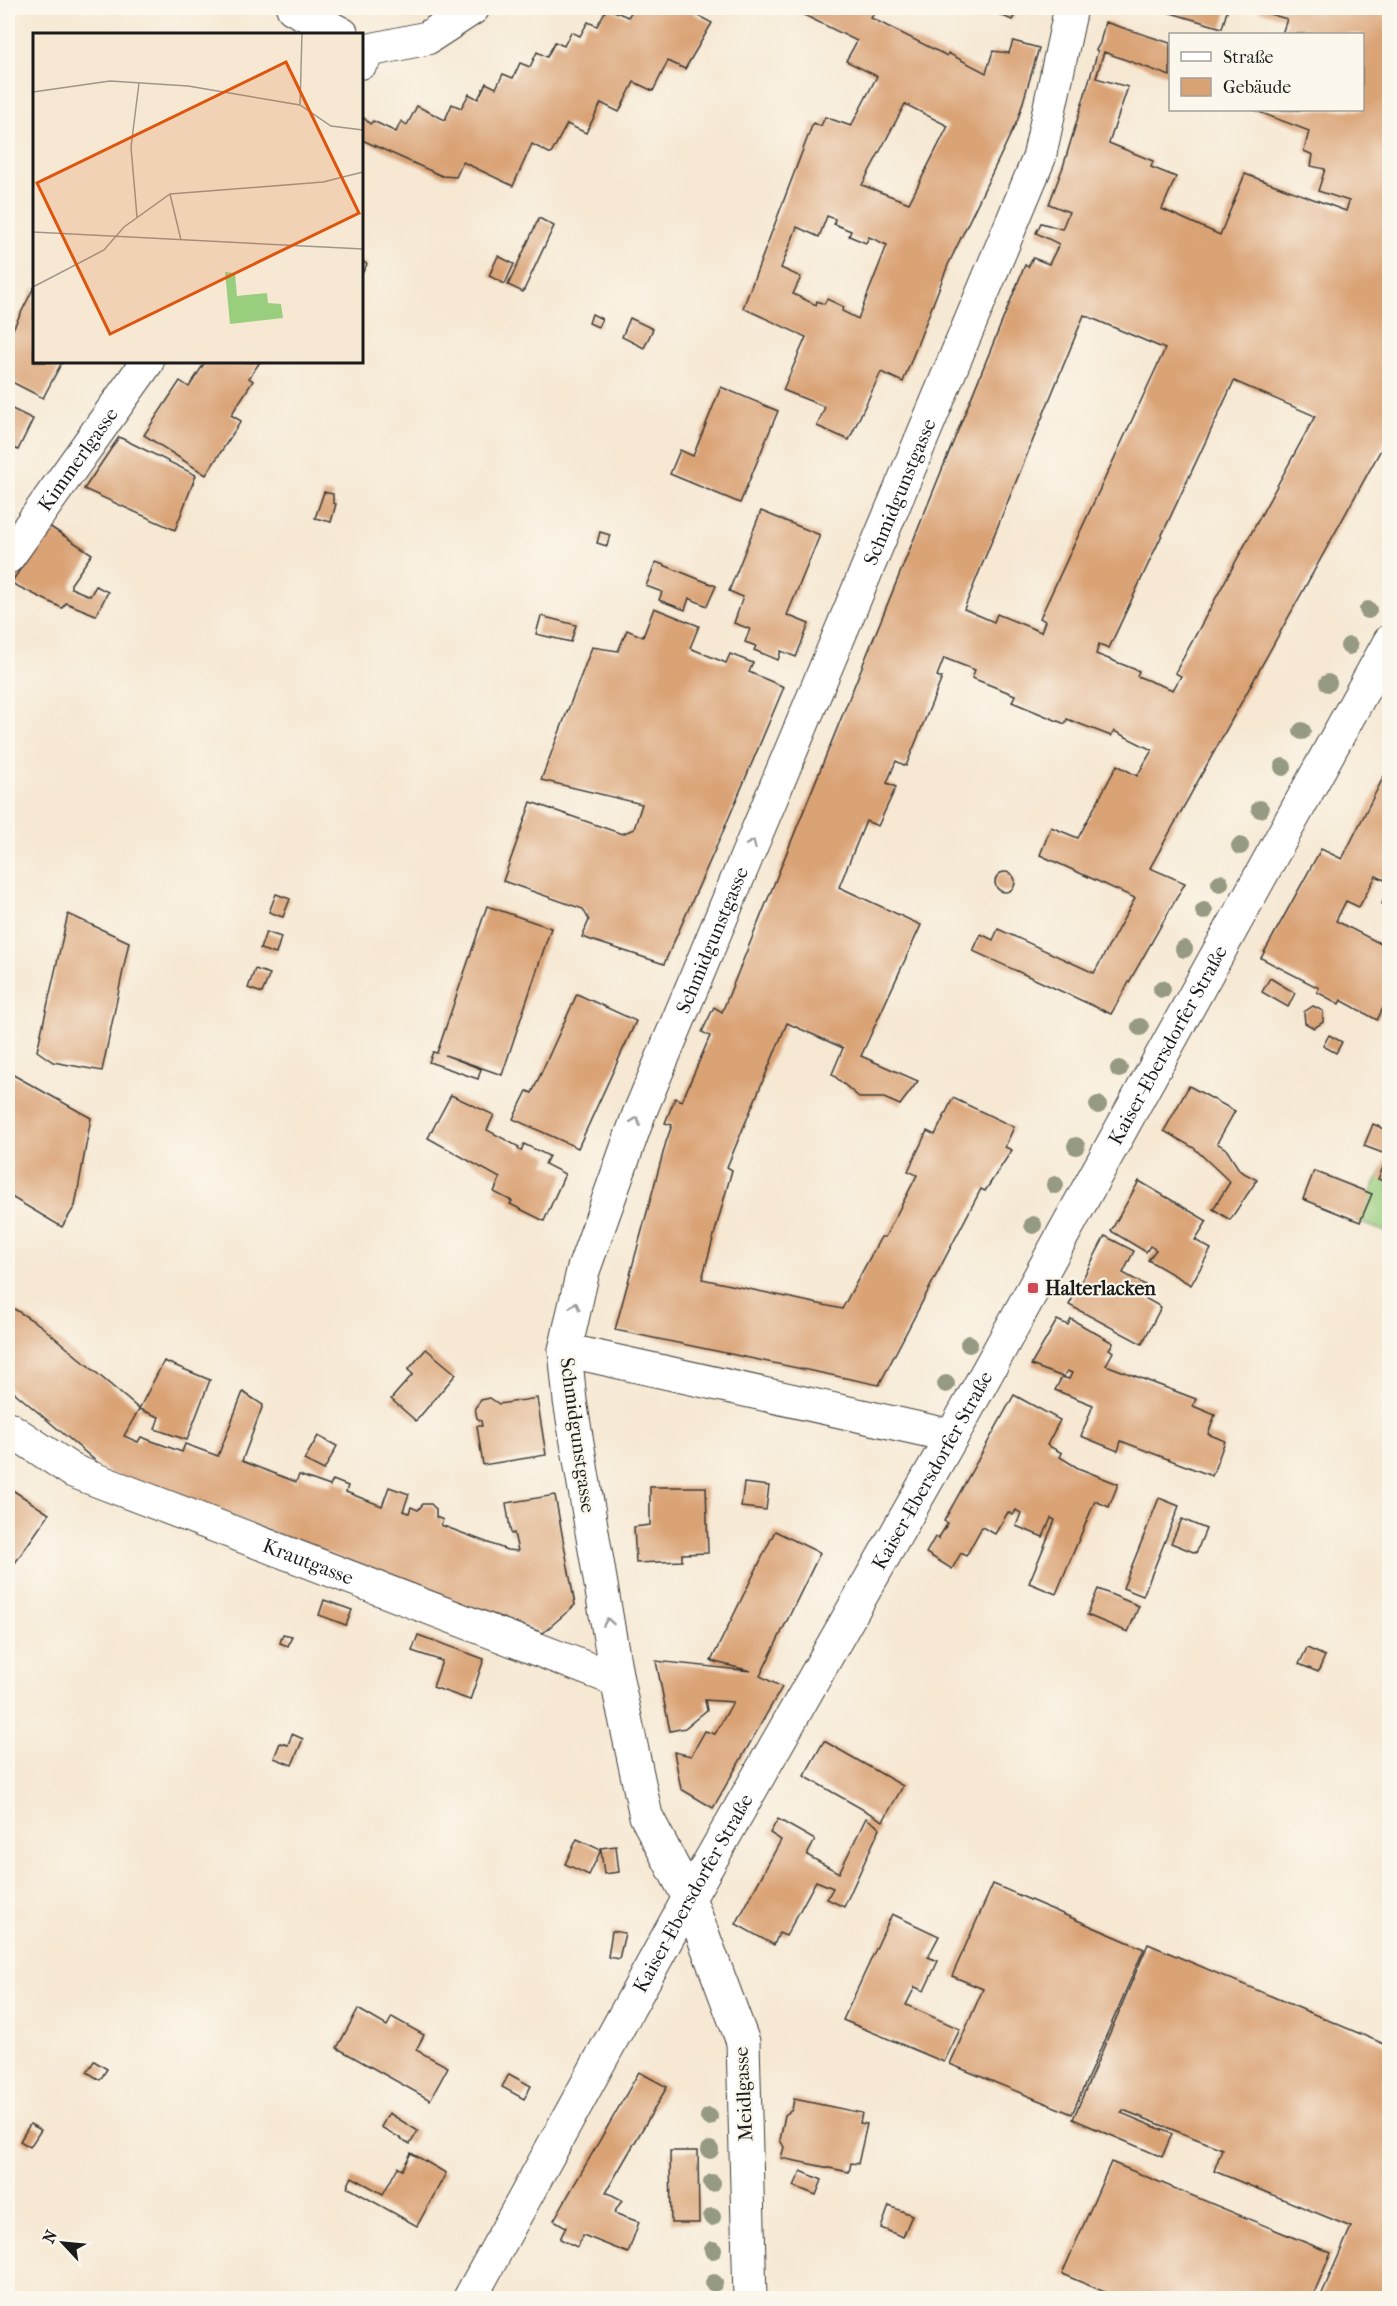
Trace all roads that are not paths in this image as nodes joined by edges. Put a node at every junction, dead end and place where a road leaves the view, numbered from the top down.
1 (293, 8) edge
2 (473, 8) edge
3 (1071, 8) edge
4 (334, 33) edge
5 (363, 47) edge
6 (146, 363) edge
7 (8, 557) edge
8 (1389, 641) edge
9 (565, 1350) junction
10 (8, 1428) edge
11 (952, 1437) junction
12 (617, 1680) junction
13 (690, 1898) junction
14 (470, 2298) edge
15 (750, 2298) edge

1 - 4 street
2 - 5 street
9 -> 3 street, Schmidgunstgasse
6 - 7 street, Kimmerlgasse
8 - 11 street, Kaiser-Ebersdorfer Straße
9 - 11 street
12 -> 9 street, Schmidgunstgasse
10 - 12 street, Krautgasse
11 - 13 street, Kaiser-Ebersdorfer Straße
12 - 13 street, Schmidgunstgasse
13 - 14 street, Kaiser-Ebersdorfer Straße
13 - 15 street, Meidlgasse

